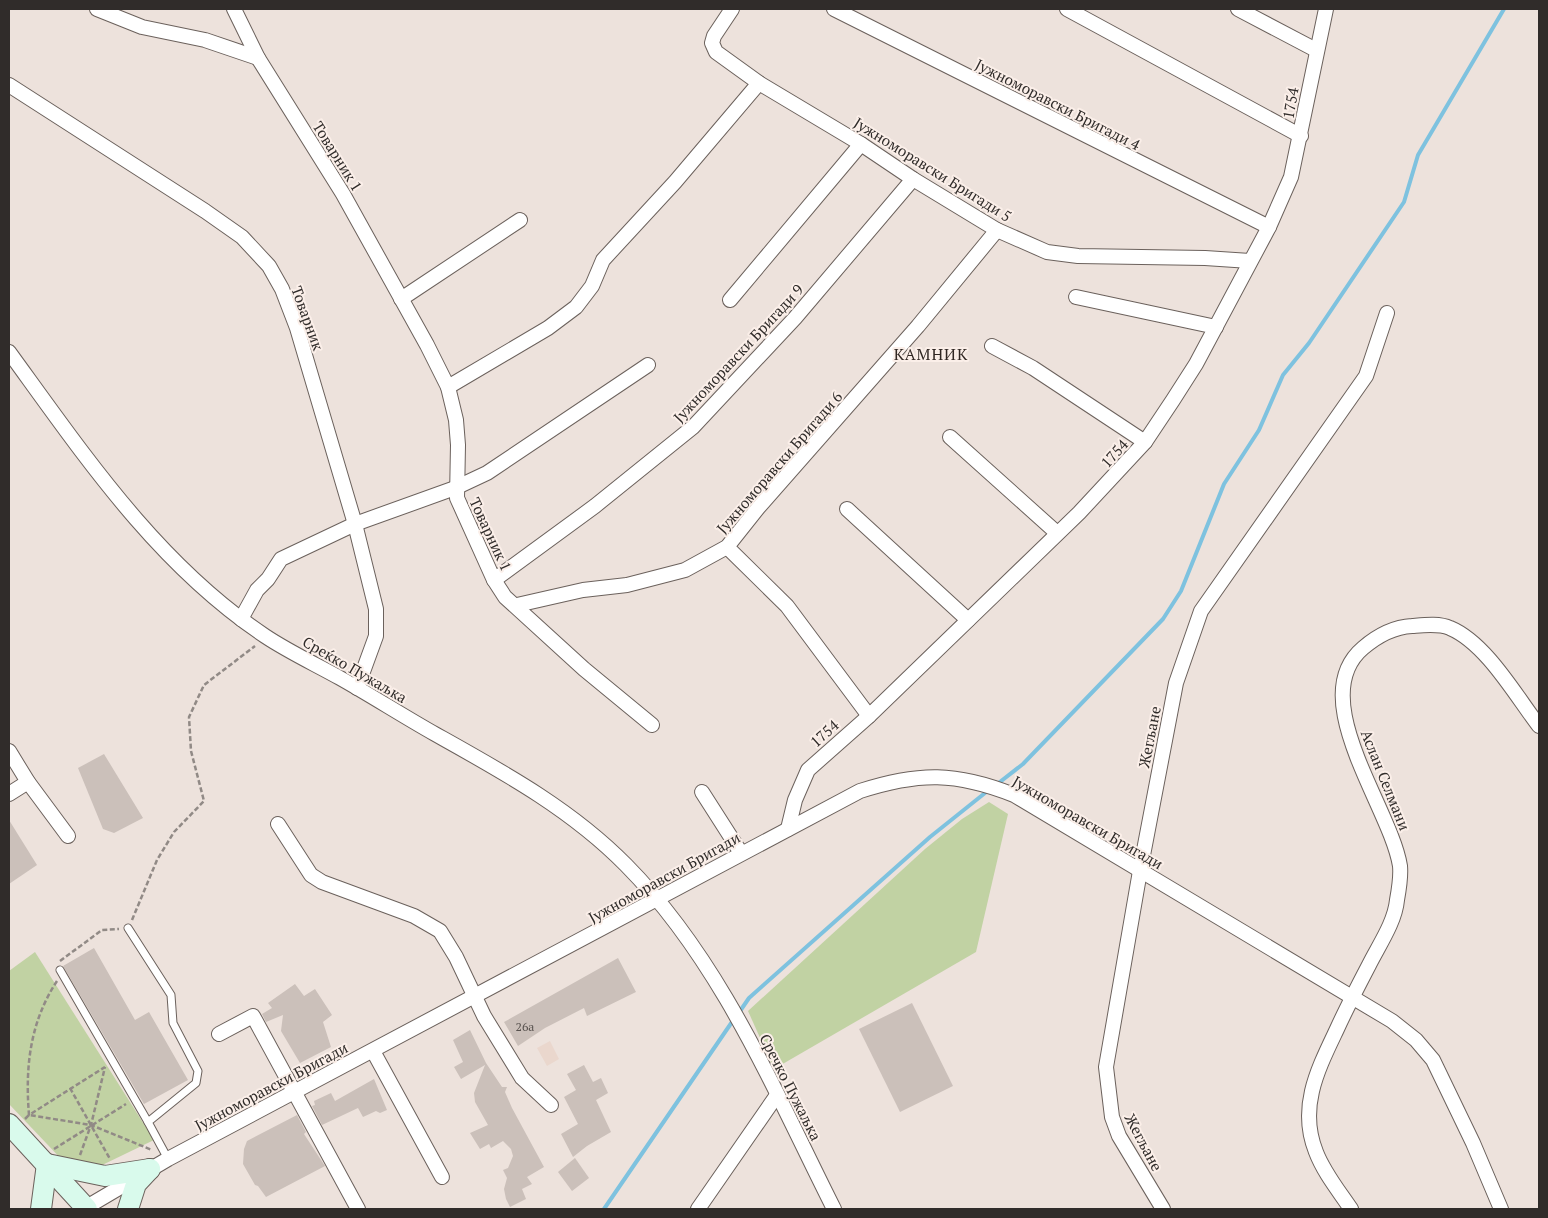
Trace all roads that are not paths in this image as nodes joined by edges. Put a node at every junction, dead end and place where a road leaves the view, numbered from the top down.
1 (97, 9) edge
2 (234, 9) edge
3 (732, 9) edge
4 (834, 9) edge
5 (1067, 9) edge
6 (1238, 9) edge
7 (1326, 9) edge
8 (1316, 50) junction
9 (258, 58) junction
10 (759, 82) junction
11 (9, 85) edge
12 (1301, 136) junction
13 (861, 144) junction
14 (913, 179) junction
15 (520, 220) dead end
16 (1269, 227) junction
17 (997, 230) junction
18 (1250, 261) junction
19 (1076, 297) dead end
20 (401, 299) junction
21 (730, 300) dead end
22 (1387, 313) dead end
23 (1216, 328) junction
24 (992, 346) dead end
25 (9, 352) edge
26 (648, 365) dead end
27 (448, 388) junction
28 (950, 437) dead end
29 (1145, 442) junction
30 (455, 488) junction
31 (847, 509) dead end
32 (355, 524) junction
33 (1057, 533) junction
34 (727, 547) junction
35 (494, 580) junction
36 (517, 605) junction
37 (241, 619) junction
38 (968, 620) junction
39 (357, 688) junction
40 (869, 716) junction
41 (652, 725) dead end
42 (1539, 726) edge
43 (9, 751) edge
44 (28, 782) junction
45 (702, 792) dead end
46 (9, 794) edge
47 (278, 824) dead end
48 (788, 829) junction
49 (68, 836) dead end
50 (741, 853) junction
51 (1140, 870) junction
52 (657, 900) junction
53 (128, 928) road end
54 (60, 970) road end
55 (715, 980) joint
56 (1352, 996) junction
57 (475, 997) junction
58 (219, 1034) dead end
59 (373, 1051) junction
60 (294, 1093) junction
61 (777, 1095) junction
62 (551, 1105) dead end
63 (148, 1122) junction
64 (20, 1124) edge
65 (166, 1155) junction
66 (52, 1160) junction
67 (150, 1169) junction
68 (442, 1177) dead end
69 (86, 1208) edge
70 (41, 1209) edge
71 (128, 1209) edge
72 (358, 1209) edge
73 (698, 1209) edge
74 (834, 1209) edge
75 (1162, 1209) edge
76 (1352, 1209) edge
77 (1501, 1209) edge

1 - 9 street
2 - 9 street, Товарник 1
3 - 10 street, Јужноморавски Бригади 5
4 - 16 street, Јужноморавски Бригади 4
5 - 12 street
6 - 8 street
7 - 8 street, 1754
8 - 12 street, 1754
9 - 20 street, Товарник 1
10 - 13 street, Јужноморавски Бригади 5
10 - 27 street
11 - 32 street, Товарник
12 - 16 street, 1754
13 - 14 street, Јужноморавски Бригади 5
13 - 21 street
14 - 17 street, Јужноморавски Бригади 5
14 - 35 street, Јужноморавски Бригади 9
15 - 20 street
16 - 18 street, 1754
17 - 18 street, Јужноморавски Бригади 5
17 - 34 street, Јужноморавски Бригади 6
18 - 23 street, 1754
19 - 23 street
20 - 27 street, Товарник 1
22 - 51 street, Жегљане
23 - 29 street, 1754
24 - 29 street
25 - 37 street, Среќко Пужаљка
26 - 30 street
27 - 30 street, Товарник 1
28 - 33 street
29 - 33 street, 1754
30 - 32 street
30 - 35 street, Товарник 1
31 - 38 street
32 - 37 street
32 - 39 street, Товарник
33 - 38 street, 1754
34 - 36 street, Јужноморавски Бригади 6
34 - 40 street
35 - 36 street, Товарник 1
36 - 41 street, Товарник 1
37 - 39 street, Среќко Пужаљка
38 - 40 street, 1754
39 - 52 street, Среќко Пужаљка
40 - 48 street, 1754
42 - 56 street, Аслан Селмани
43 - 44 street
44 - 46 street
44 - 49 street
45 - 50 street
47 - 57 street
48 - 50 street, Јужноморавски Бригади
48 - 51 street, Јужноморавски Бригади
50 - 52 street, Јужноморавски Бригади
51 - 56 street, Јужноморавски Бригади
51 - 75 street, Жегљане
52 - 55 street, Среќко Пужаљка
52 - 57 street, Јужноморавски Бригади
53 - 63 lane
54 - 63 lane
55 - 61 street, Сречко Пужаљка
56 - 76 street
56 - 77 street, Јужноморавски Бригади
57 - 59 street, Јужноморавски Бригади
57 - 62 street
58 - 60 street
59 - 60 street, Јужноморавски Бригади
59 - 68 street
60 - 65 street, Јужноморавски Бригади
60 - 72 street
61 - 73 street
61 - 74 street, Сречко Пужаљка
63 - 65 lane
64 - 66 main road
65 - 67 street, Јужноморавски Бригади
66 - 67 main road
66 - 69 main road
66 - 70 main road
67 - 69 street, Јужноморавски Бригади
67 - 71 main road

